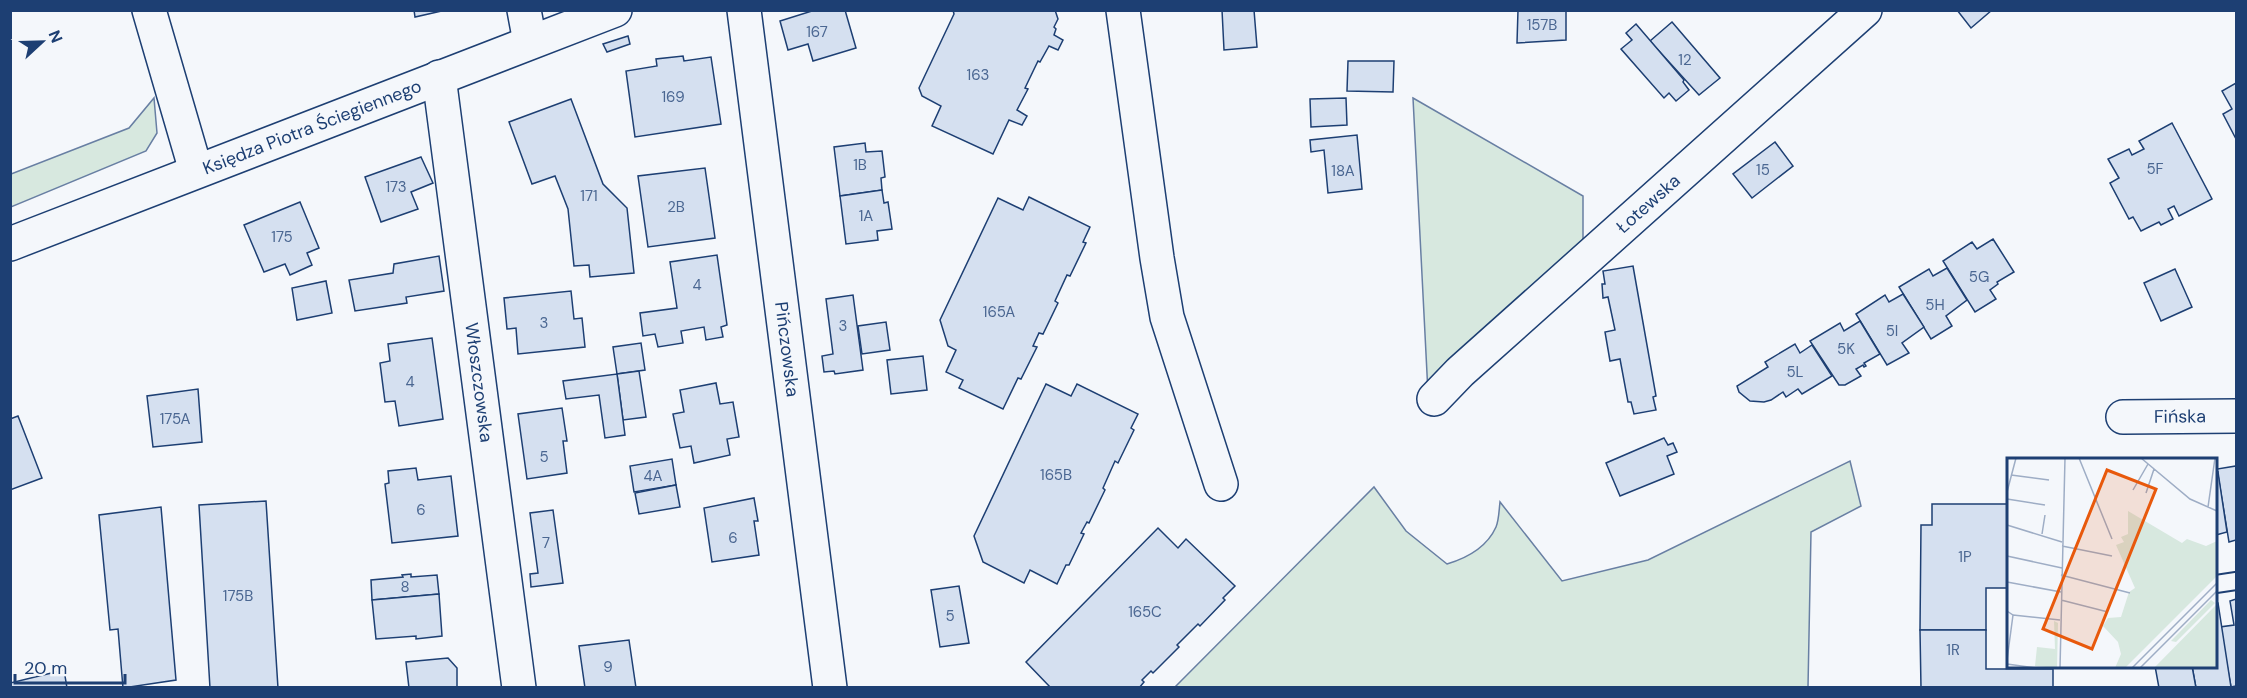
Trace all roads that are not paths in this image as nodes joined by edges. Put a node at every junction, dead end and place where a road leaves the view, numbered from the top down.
1 (149, 10) edge
2 (524, 10) edge
3 (615, 10) edge
4 (744, 10) edge
5 (1123, 10) edge
6 (1865, 10) edge
7 (530, 42) junction
8 (439, 76) junction
9 (196, 171) junction
10 (10, 244) edge
11 (1434, 399) dead end
12 (2236, 416) edge
13 (2123, 417) dead end
14 (1221, 484) dead end
15 (2236, 581) edge
16 (2217, 584) edge
17 (519, 687) edge
18 (830, 687) edge

1 - 9 street
2 - 7 street
3 - 7 street, Księdza Piotra Ściegiennego
4 - 18 street, Pińczowska
5 - 14 street
6 - 11 street, Łotewska
7 - 8 street, Księdza Piotra Ściegiennego
8 - 9 street, Księdza Piotra Ściegiennego
8 - 17 street, Włoszczowska
9 - 10 street, Księdza Piotra Ściegiennego
12 - 13 street, Fińska
15 - 16 lane

